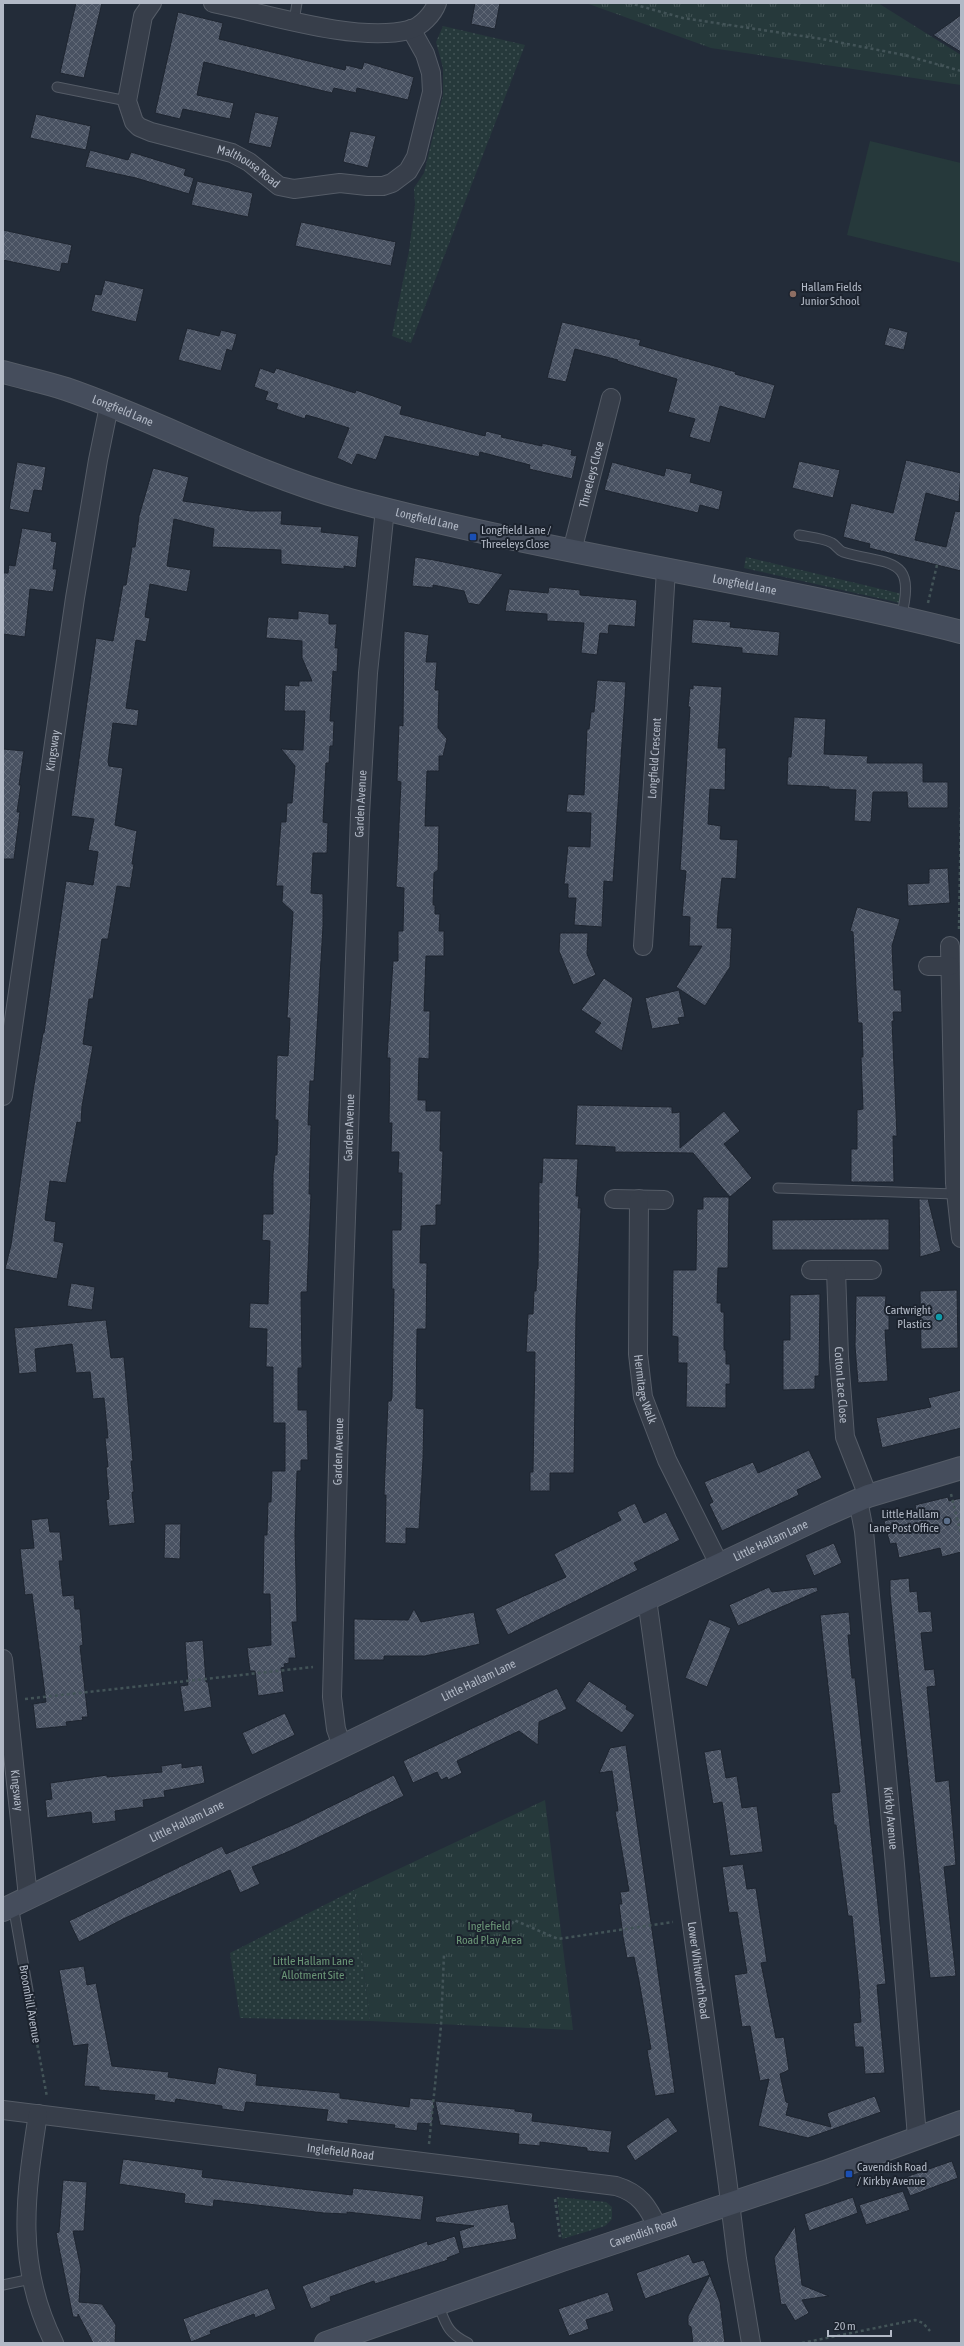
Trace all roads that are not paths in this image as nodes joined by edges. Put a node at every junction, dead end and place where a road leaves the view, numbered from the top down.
1 (152, 3) edge
2 (213, 3) edge
3 (297, 3) edge
4 (438, 3) edge
5 (294, 21) junction
6 (411, 30) junction
7 (57, 87) dead end
8 (127, 101) junction
9 (3, 372) edge
10 (611, 398) dead end
11 (109, 406) junction
12 (385, 509) junction
13 (799, 535) dead end
14 (572, 551) junction
15 (666, 570) junction
16 (901, 618) junction
17 (961, 632) edge
18 (955, 940) road end
19 (643, 946) dead end
20 (928, 966) dead end
21 (950, 966) junction
22 (3, 1096) edge
23 (957, 1135) edge
24 (778, 1188) dead end
25 (955, 1194) junction
26 (614, 1199) dead end
27 (639, 1199) junction
28 (664, 1200) dead end
29 (961, 1238) edge
30 (811, 1270) dead end
31 (836, 1270) junction
32 (872, 1270) dead end
33 (961, 1468) edge
34 (863, 1498) junction
35 (719, 1564) junction
36 (646, 1599) junction
37 (3, 1659) edge
38 (342, 1746) junction
39 (14, 1904) edge
40 (32, 2013) road end
41 (43, 2109) junction
42 (3, 2110) edge
43 (961, 2122) edge
44 (917, 2137) junction
45 (731, 2204) junction
46 (658, 2228) junction
47 (31, 2279) junction
48 (3, 2285) edge
49 (438, 2304) junction
50 (54, 2343) edge
51 (328, 2343) edge
52 (468, 2343) edge
53 (751, 2343) edge

1 - 8 street, Malthouse Road
2 - 5 street
3 - 5 lane
4 - 6 street
5 - 6 street
6 - 8 street, Malthouse Road
7 - 8 lane
9 - 11 street, Longfield Lane
10 - 14 street, Threeleys Close
11 - 12 street, Longfield Lane
11 - 22 street, Kingsway
12 - 14 street, Longfield Lane
12 - 38 street, Garden Avenue
13 - 16 lane
14 - 15 street, Longfield Lane
15 - 16 street, Longfield Lane
15 - 19 street, Longfield Crescent
16 - 17 street, Longfield Lane
18 - 21 street
20 - 21 street
21 - 23 street
23 - 25 street
24 - 25 lane
25 - 29 street
26 - 27 street
27 - 28 street
27 - 35 street, Hermitage Walk
30 - 31 street
31 - 32 street
31 - 34 street, Cotton Lace Close
33 - 34 street, Little Hallam Lane
34 - 35 street, Little Hallam Lane
34 - 44 street, Kirkby Avenue
35 - 36 street, Little Hallam Lane
36 - 38 street, Little Hallam Lane
36 - 45 street, Lower Whitworth Road
37 - 39 street, Kingsway
38 - 39 street, Little Hallam Lane
39 - 40 lane, Broomhill Avenue
41 - 42 street, Inglefield Road
41 - 46 street, Inglefield Road
41 - 47 street
43 - 44 street, Cavendish Road
44 - 45 street, Cavendish Road
45 - 46 street, Cavendish Road
45 - 53 street, Lower Whitworth Road
46 - 49 street, Cavendish Road
47 - 48 lane
47 - 50 street
49 - 51 street, Cavendish Road
49 - 52 lane

